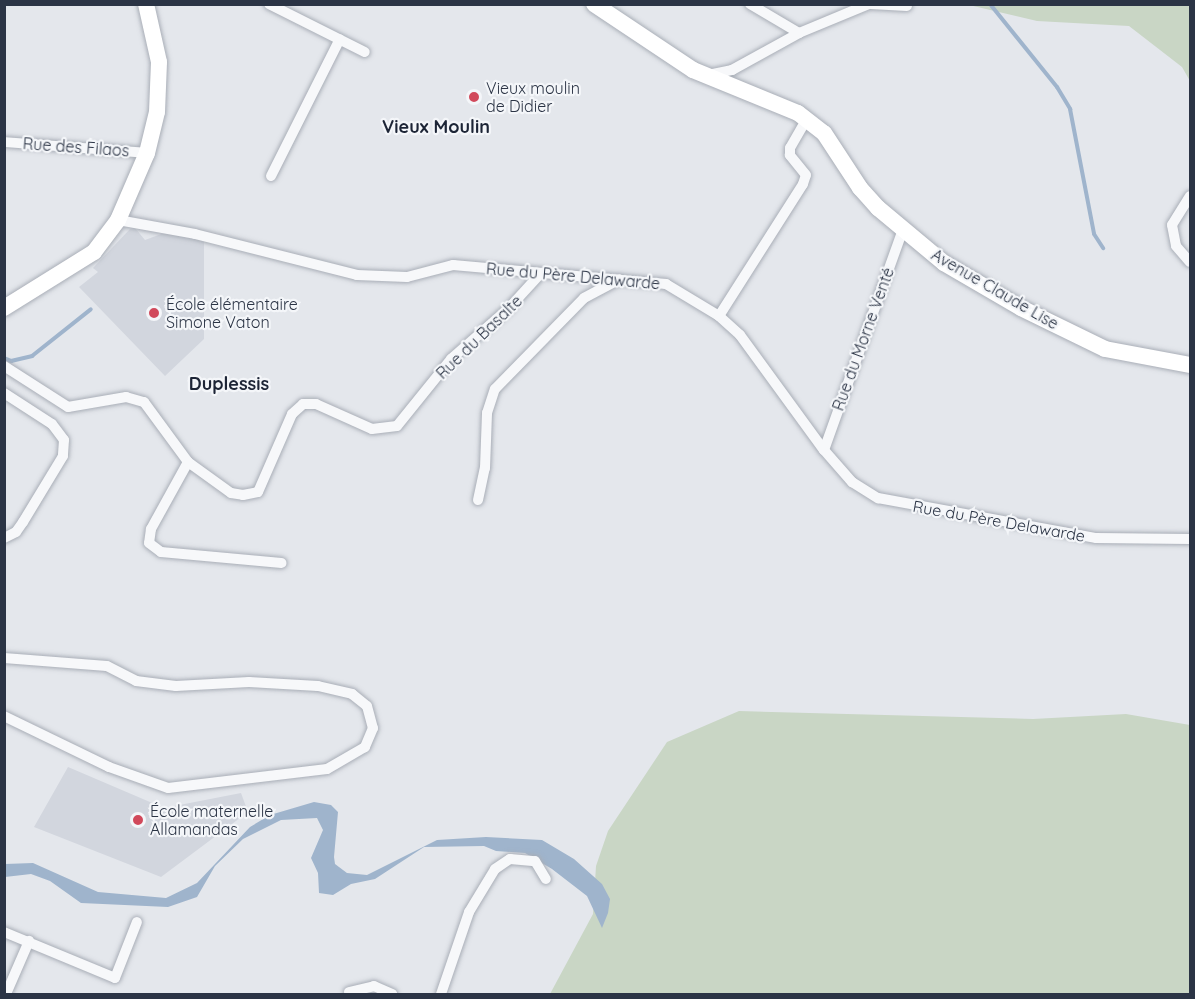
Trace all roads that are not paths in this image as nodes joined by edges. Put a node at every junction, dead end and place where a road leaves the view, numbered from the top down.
1 (146, 4) edge
2 (269, 4) edge
3 (594, 4) edge
4 (750, 4) edge
5 (870, 4) edge
6 (907, 6) dead end
7 (799, 33) junction
8 (340, 39) junction
9 (365, 52) dead end
10 (708, 75) junction
11 (807, 119) junction
12 (4, 142) edge
13 (147, 153) junction
14 (271, 176) dead end
15 (1191, 196) edge
16 (118, 220) junction
17 (903, 229) junction
18 (1191, 262) edge
19 (541, 273) junction
20 (622, 278) junction
21 (4, 308) edge
22 (719, 316) junction
23 (1191, 365) edge
24 (4, 366) edge
25 (4, 393) edge
26 (824, 450) junction
27 (188, 462) junction
28 (477, 500) dead end
29 (4, 538) edge
30 (1191, 539) edge
31 (282, 563) dead end
32 (4, 658) edge
33 (4, 716) edge
34 (546, 879) dead end
35 (137, 922) dead end
36 (4, 932) edge
37 (29, 941) junction
38 (349, 992) dead end
39 (6, 994) edge
40 (392, 994) edge
41 (441, 994) edge

1 - 13 street
2 - 8 street
3 - 10 street, Avenue Claude Lise
4 - 7 street
5 - 6 street
5 - 7 street
7 - 10 street
8 - 9 street
8 - 14 street
10 - 11 street, Avenue Claude Lise
11 - 17 street, Avenue Claude Lise
11 - 22 street
12 - 13 street, Rue des Filaos
13 - 16 street
15 - 18 street
16 - 19 street, Rue du Père Delawarde
16 - 21 street
17 - 23 street, Avenue Claude Lise
17 - 26 street, Rue du Morne Venté
19 - 20 street, Rue du Père Delawarde
19 - 27 street, Rue du Basalte
20 - 22 street, Rue du Père Delawarde
20 - 28 street
22 - 26 street, Rue du Père Delawarde
24 - 27 street, Rue du Basalte
25 - 29 street
26 - 30 street, Rue du Père Delawarde
27 - 31 street
32 - 33 street
34 - 41 street
35 - 37 street
36 - 37 street
37 - 39 street
38 - 40 street

